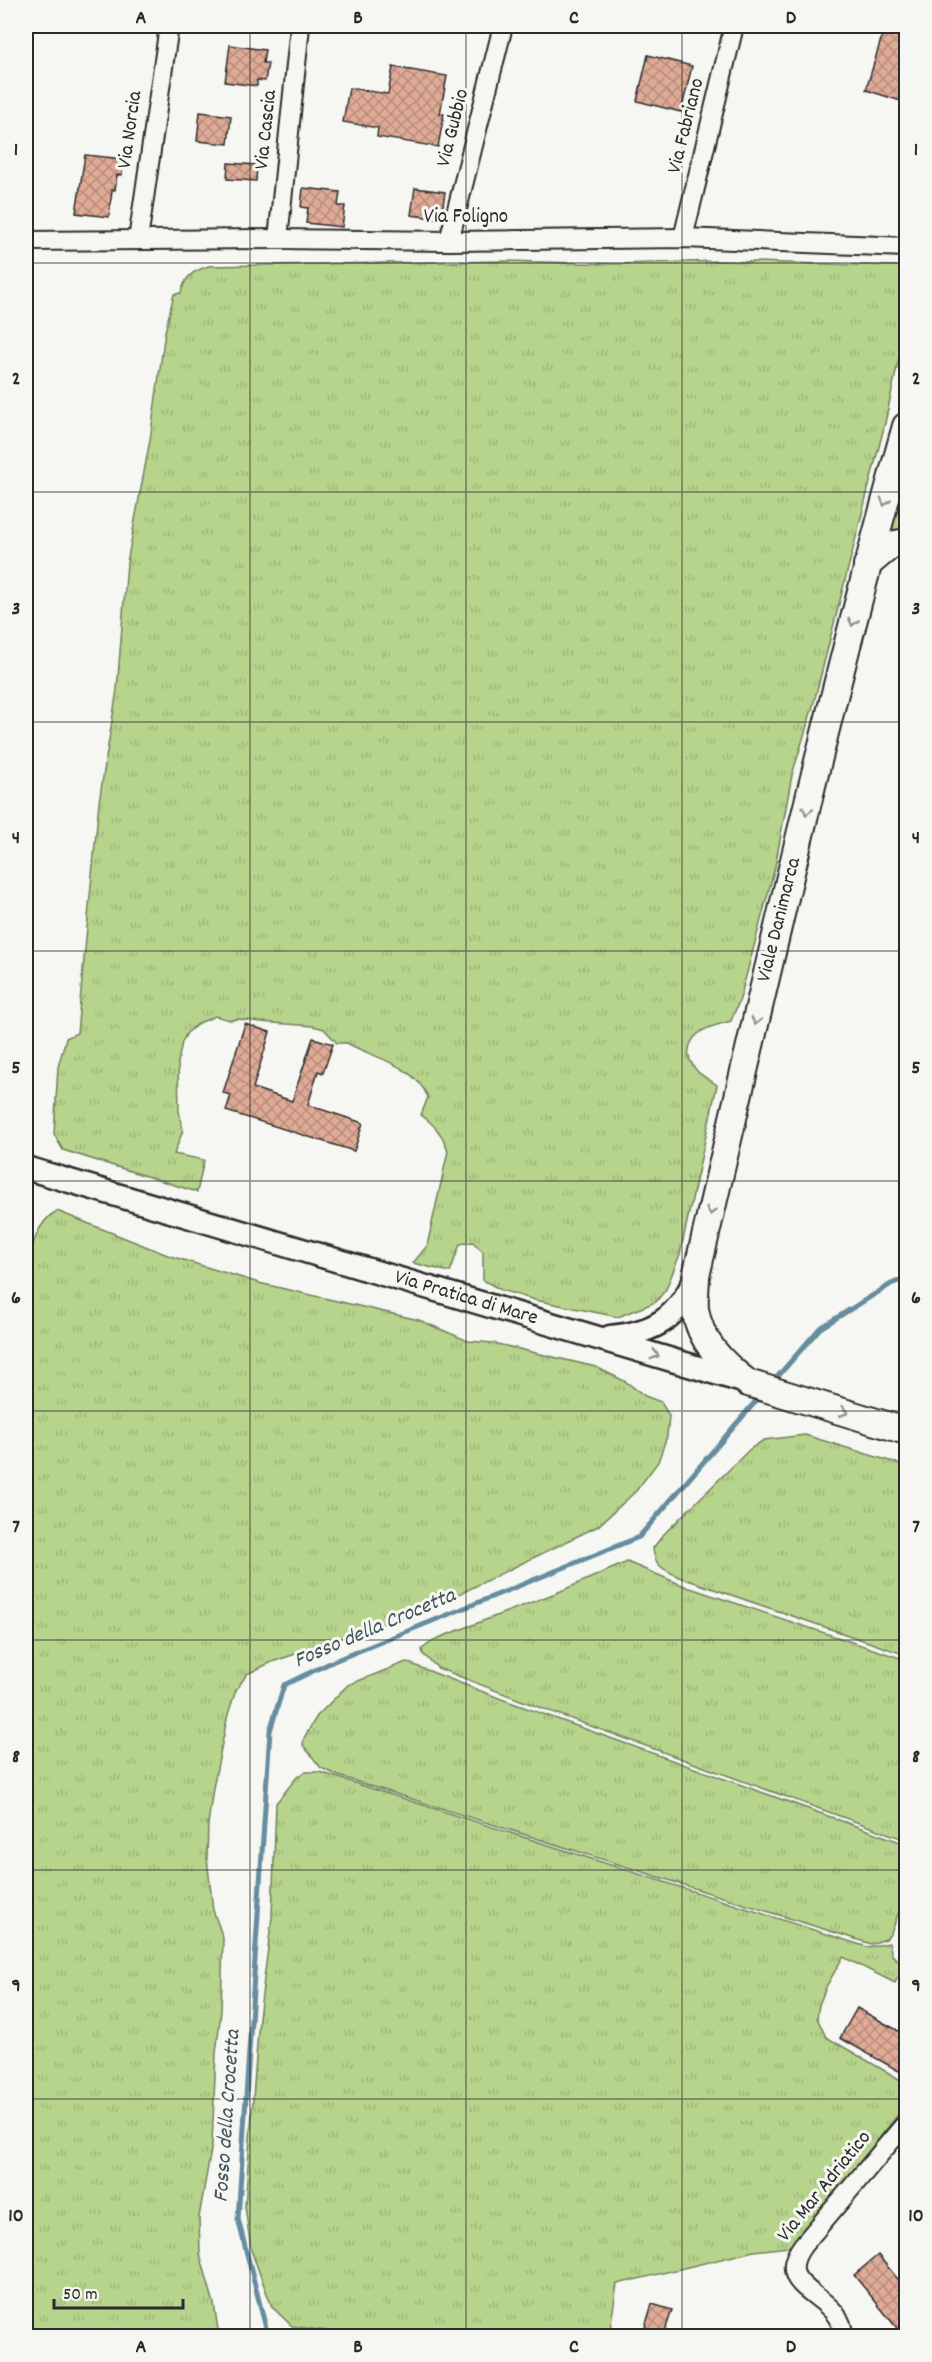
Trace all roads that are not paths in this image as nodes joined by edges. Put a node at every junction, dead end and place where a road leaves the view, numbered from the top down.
1 (169, 26) edge
2 (300, 26) edge
3 (503, 26) edge
4 (734, 26) edge
5 (683, 238) junction
6 (278, 239) junction
7 (138, 240) junction
8 (26, 241) edge
9 (449, 241) junction
10 (906, 247) edge
11 (906, 426) edge
12 (906, 542) edge
13 (867, 565) junction
14 (26, 1168) edge
15 (696, 1276) junction
16 (599, 1338) junction
17 (748, 1383) junction
18 (906, 1431) edge
19 (906, 2123) edge
20 (843, 2337) edge

1 - 7 street, Via Norcia
2 - 6 street, Via Cascia
3 - 9 street, Via Gubbio
4 - 5 street, Via Fabriano
5 - 9 street, Via Foligno
5 - 10 street, Via Foligno
6 - 7 street, Via Foligno
6 - 9 street, Via Foligno
7 - 8 street, Via Foligno
11 -> 13 main road, Viale Danimarca
12 - 13 main road
13 -> 15 main road, Viale Danimarca
14 - 16 street, Via Pratica di Mare
15 - 16 street, Viale Danimarca
15 - 17 main road, Viale Danimarca
16 -> 17 street, Via Pratica di Mare
17 -> 18 main road, Via Pratica di Mare
19 - 20 street, Via Mar Adriatico

